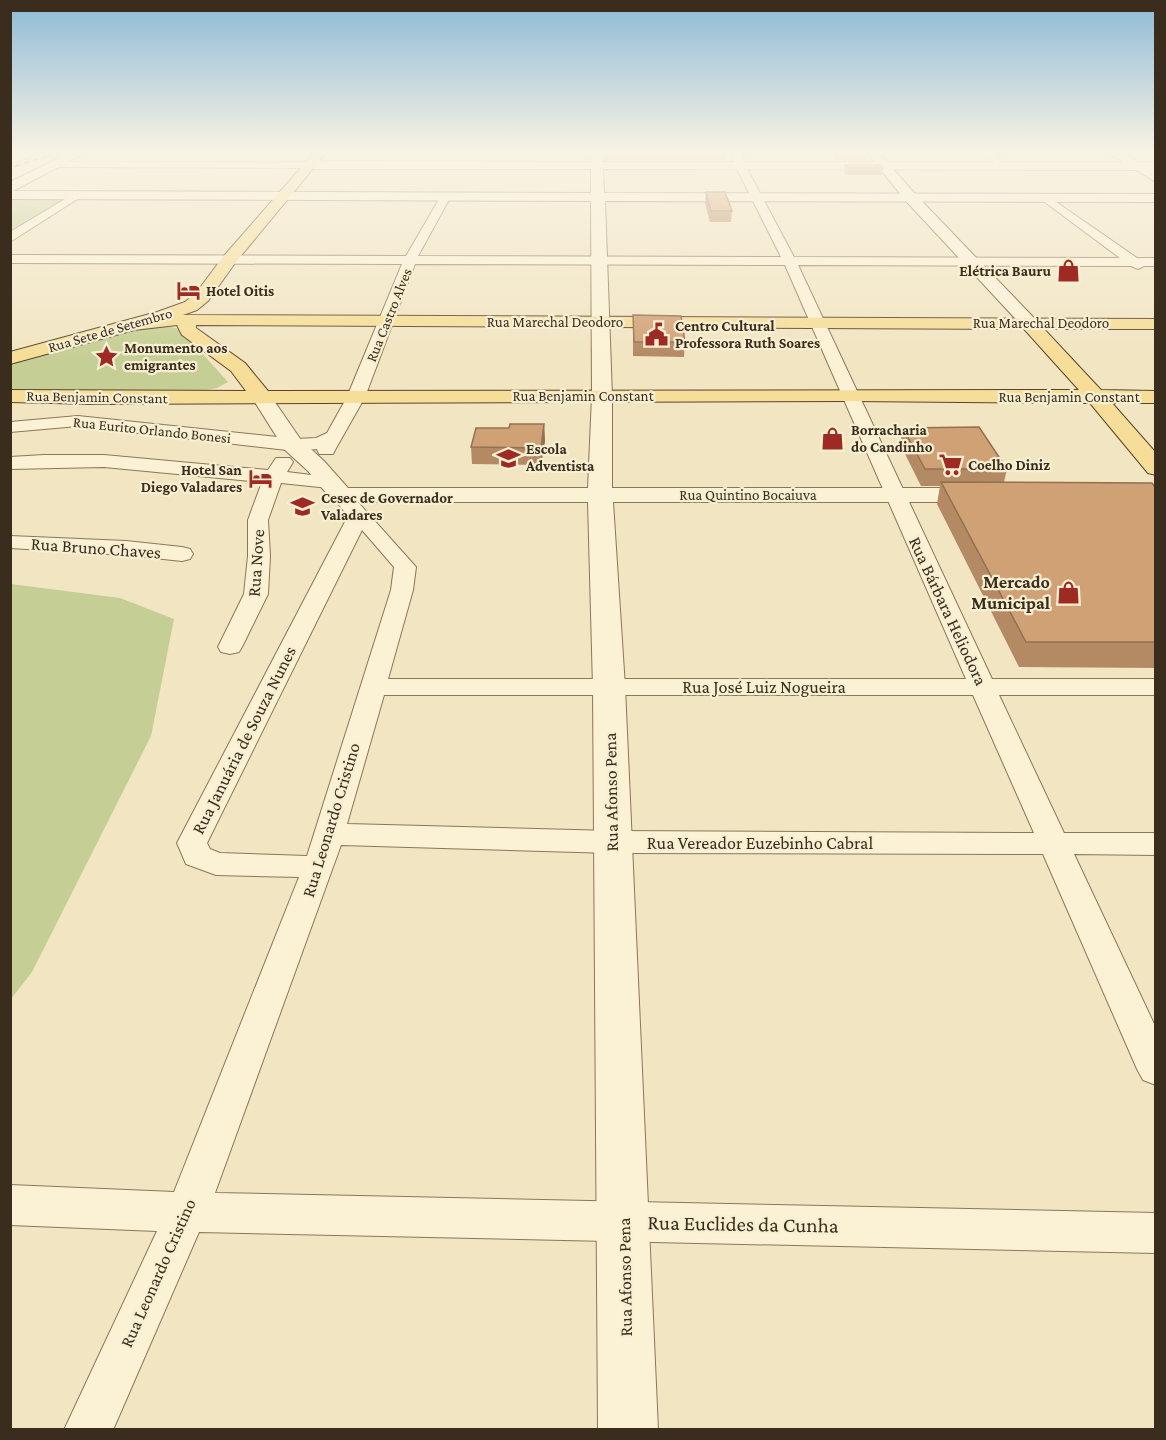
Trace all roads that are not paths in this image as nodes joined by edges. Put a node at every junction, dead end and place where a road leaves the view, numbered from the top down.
1 (36, 221) edge
2 (261, 221) edge
3 (432, 221) edge
4 (599, 221) edge
5 (771, 221) edge
6 (933, 221) edge
7 (1078, 221) edge
8 (10, 238) edge
9 (10, 259) edge
10 (229, 260) junction
11 (410, 260) junction
12 (789, 260) junction
13 (600, 261) junction
14 (971, 261) junction
15 (1134, 262) junction
16 (1152, 268) edge
17 (188, 313) junction
18 (600, 321) junction
19 (387, 322) junction
20 (817, 322) junction
21 (1029, 323) junction
22 (1155, 324) edge
23 (10, 358) edge
24 (238, 367) junction
25 (851, 395) junction
26 (10, 396) edge
27 (261, 396) junction
28 (356, 396) junction
29 (602, 396) junction
30 (1096, 397) junction
31 (1155, 397) edge
32 (95, 398) junction
33 (165, 398) junction
34 (78, 422) junction
35 (10, 427) edge
36 (335, 436) junction
37 (293, 445) junction
38 (10, 463) edge
39 (1155, 468) edge
40 (274, 477) junction
41 (328, 481) junction
42 (600, 495) junction
43 (894, 495) junction
44 (1001, 495) edge
45 (358, 515) junction
46 (10, 542) edge
47 (182, 554) dead end
48 (230, 647) dead end
49 (372, 687) junction
50 (609, 687) junction
51 (983, 687) junction
52 (1155, 687) edge
53 (328, 834) junction
54 (612, 842) junction
55 (1053, 844) junction
56 (1155, 844) edge
57 (319, 867) junction
58 (1155, 1070) edge
59 (10, 1205) edge
60 (186, 1212) junction
61 (624, 1221) junction
62 (1155, 1233) edge
63 (88, 1430) edge
64 (628, 1430) edge

1 - 8 street
2 - 10 main road, Rua Sete de Setembro
3 - 11 street, Rua Castro Alves
4 - 13 street, Rua Afonso Pena
5 - 12 street, Rua Bárbara Heliodora
6 - 14 street
7 - 15 street
9 - 10 street
10 - 11 street
10 - 17 main road, Rua Sete de Setembro
11 - 13 street
11 - 19 street, Rua Castro Alves
12 - 13 street
12 - 14 street
12 - 20 street, Rua Bárbara Heliodora
13 - 18 street, Rua Afonso Pena
14 - 15 street
14 - 21 street
15 - 16 street
17 - 19 main road, Rua Marechal Deodoro
17 - 23 main road, Rua Sete de Setembro
17 - 24 main road, Rua Leonardo Cristino
18 - 19 main road, Rua Marechal Deodoro
18 - 20 main road, Rua Marechal Deodoro
18 - 29 street, Rua Afonso Pena
19 - 28 street, Rua Castro Alves
20 - 21 main road, Rua Marechal Deodoro
20 - 25 street, Rua Bárbara Heliodora
21 - 22 main road, Rua Marechal Deodoro
21 - 30 main road
24 - 27 main road, Rua Leonardo Cristino
24 - 33 main road
25 - 29 main road, Rua Benjamin Constant
25 - 30 main road, Rua Benjamin Constant
25 - 43 street, Rua Bárbara Heliodora
26 - 32 main road, Rua Benjamin Constant
27 - 28 main road, Rua Benjamin Constant
27 - 33 main road, Rua Benjamin Constant
27 - 37 street, Rua Leonardo Cristino
28 - 29 main road, Rua Benjamin Constant
28 - 36 street, Rua Castro Alves
29 - 42 street, Rua Afonso Pena
30 - 31 main road, Rua Benjamin Constant
30 - 39 main road
32 - 33 main road, Rua Benjamin Constant
32 - 34 street
34 - 35 street, Rua Eurito Orlando Bonesi
34 - 37 street, Rua Eurito Orlando Bonesi
36 - 37 street
36 - 41 street, Rua Castro Alves
37 - 40 street, Rua Nove
37 - 41 street, Rua Leonardo Cristino
38 - 40 street
40 - 41 street
40 - 48 street, Rua Nove
41 - 42 street, Rua Quintino Bocaiuva
41 - 45 street, Rua Leonardo Cristino
42 - 43 street, Rua Quintino Bocaiuva
42 - 50 street, Rua Afonso Pena
43 - 44 street, Rua Quintino Bocaiuva
43 - 51 street, Rua Bárbara Heliodora
45 - 49 street, Rua Leonardo Cristino
45 - 57 street, Rua Januária de Souza Nunes
46 - 47 street, Rua Bruno Chaves
49 - 50 street, Rua José Luiz Nogueira
49 - 53 street, Rua Leonardo Cristino
50 - 51 street, Rua José Luiz Nogueira
50 - 54 street, Rua Afonso Pena
51 - 52 street, Rua José Luiz Nogueira
51 - 55 street, Rua Bárbara Heliodora
53 - 54 street, Rua Vereador Euzebinho Cabral
53 - 57 street, Rua Leonardo Cristino
54 - 55 street, Rua Vereador Euzebinho Cabral
54 - 61 street, Rua Afonso Pena
55 - 56 street, Rua Vereador Euzebinho Cabral
55 - 58 street, Rua Bárbara Heliodora
57 - 60 street, Rua Leonardo Cristino
59 - 60 street, Rua Euclides da Cunha
60 - 61 street, Rua Euclides da Cunha
60 - 63 street, Rua Leonardo Cristino
61 - 62 street, Rua Euclides da Cunha
61 - 64 street, Rua Afonso Pena

